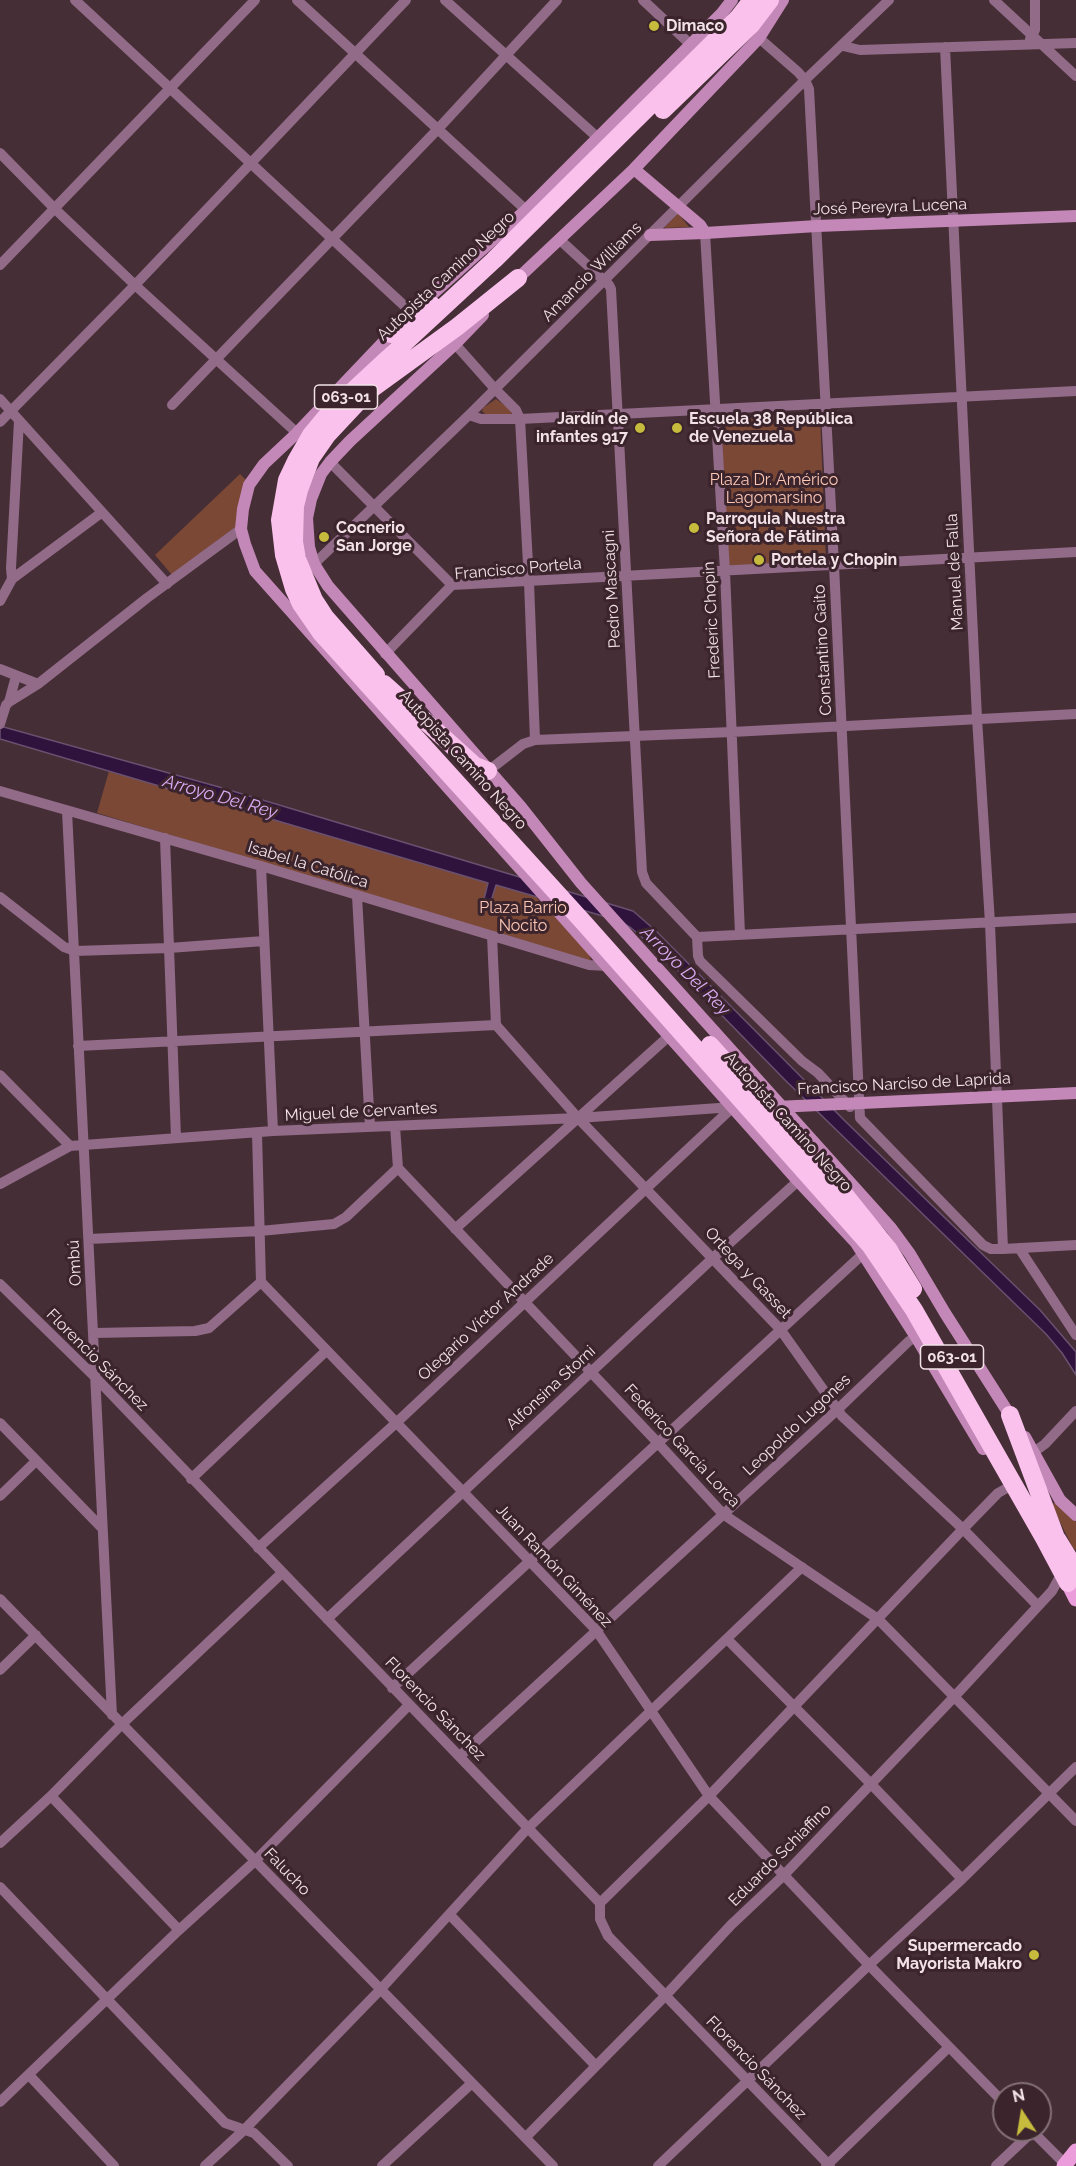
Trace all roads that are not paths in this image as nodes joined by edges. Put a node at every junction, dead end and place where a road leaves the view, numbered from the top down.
1 (75, 0) edge
2 (255, 0) edge
3 (297, 0) edge
4 (406, 0) edge
5 (445, 0) edge
6 (557, 0) edge
7 (643, 0) edge
8 (752, 0) edge
9 (770, 0) edge
10 (783, 0) edge
11 (889, 0) edge
12 (994, 0) edge
13 (1035, 0) edge
14 (729, 1) edge
15 (1033, 34) junction
16 (759, 38) junction
17 (690, 44) junction
18 (1027, 44) junction
19 (1044, 44) junction
20 (1076, 44) edge
21 (843, 46) junction
22 (945, 47) junction
23 (355, 54) junction
24 (506, 55) junction
25 (1076, 76) edge
26 (805, 80) junction
27 (169, 90) junction
28 (437, 130) junction
29 (597, 136) junction
30 (0, 153) edge
31 (249, 163) junction
32 (634, 169) junction
33 (678, 207) junction
34 (54, 208) junction
35 (526, 210) junction
36 (1076, 216) edge
37 (953, 220) junction
38 (817, 226) junction
39 (705, 233) junction
40 (650, 235) junction
41 (333, 237) junction
42 (560, 240) junction
43 (494, 260) junction
44 (0, 264) edge
45 (518, 278) junction
46 (604, 281) junction
47 (135, 285) junction
48 (411, 312) junction
49 (391, 334) junction
50 (455, 344) junction
51 (216, 359) junction
52 (373, 388) junction
53 (495, 389) junction
54 (1076, 391) edge
55 (962, 397) junction
56 (0, 399) edge
57 (825, 404) junction
58 (172, 405) dead end
59 (714, 410) junction
60 (11, 411) junction
61 (618, 414) junction
62 (469, 416) junction
63 (520, 418) junction
64 (19, 421) junction
65 (0, 422) edge
66 (297, 434) junction
67 (330, 462) junction
68 (373, 508) junction
69 (101, 513) junction
70 (242, 529) junction
71 (1076, 552) edge
72 (970, 557) junction
73 (314, 564) junction
74 (834, 566) junction
75 (725, 571) junction
76 (627, 576) junction
77 (12, 579) junction
78 (529, 582) junction
79 (167, 584) junction
80 (452, 585) junction
81 (0, 601) edge
82 (385, 654) junction
83 (0, 669) edge
84 (16, 676) junction
85 (38, 684) junction
86 (384, 684) junction
87 (9, 702) junction
88 (1076, 714) edge
89 (1, 717) edge
90 (977, 718) junction
91 (842, 727) junction
92 (732, 732) junction
93 (634, 736) junction
94 (535, 740) junction
95 (488, 771) junction
96 (0, 791) edge
97 (68, 811) junction
98 (165, 838) junction
99 (526, 858) junction
100 (261, 866) junction
101 (357, 896) junction
102 (0, 897) edge
103 (1076, 918) edge
104 (990, 922) junction
105 (852, 929) junction
106 (740, 934) junction
107 (492, 936) junction
108 (697, 937) junction
109 (264, 941) junction
110 (169, 948) junction
111 (75, 951) junction
112 (607, 966) junction
113 (496, 1025) junction
114 (364, 1032) junction
115 (669, 1036) junction
116 (270, 1037) junction
117 (173, 1041) junction
118 (78, 1046) junction
119 (0, 1075) edge
120 (1076, 1093) edge
121 (997, 1096) junction
122 (861, 1102) junction
123 (841, 1103) junction
124 (733, 1107) junction
125 (782, 1107) junction
126 (578, 1118) junction
127 (860, 1118) junction
128 (395, 1125) junction
129 (370, 1127) junction
130 (273, 1131) junction
131 (257, 1132) junction
132 (176, 1138) junction
133 (83, 1145) junction
134 (70, 1146) junction
135 (398, 1168) junction
136 (798, 1181) junction
137 (0, 1184) edge
138 (647, 1188) junction
139 (455, 1229) junction
140 (260, 1231) junction
141 (89, 1239) junction
142 (1076, 1245) edge
143 (1019, 1248) junction
144 (1003, 1249) junction
145 (864, 1253) junction
146 (713, 1258) junction
147 (261, 1282) junction
148 (0, 1284) edge
149 (524, 1302) junction
150 (780, 1329) junction
151 (94, 1333) junction
152 (1076, 1335) edge
153 (916, 1337) junction
154 (326, 1351) junction
155 (591, 1372) junction
156 (94, 1377) junction
157 (837, 1410) junction
158 (1076, 1411) edge
159 (1010, 1415) junction
160 (396, 1422) junction
161 (0, 1423) edge
162 (657, 1442) junction
163 (1034, 1452) junction
164 (36, 1461) junction
165 (192, 1479) junction
166 (1007, 1488) junction
167 (462, 1491) junction
168 (0, 1496) edge
169 (723, 1514) junction
170 (1076, 1515) edge
171 (102, 1527) junction
172 (963, 1529) junction
173 (1050, 1538) junction
174 (258, 1548) junction
175 (531, 1561) junction
176 (802, 1567) junction
177 (282, 1573) junction
178 (1070, 1579) edge
179 (0, 1599) edge
180 (1038, 1606) junction
181 (327, 1618) junction
182 (878, 1618) junction
183 (596, 1630) junction
184 (36, 1635) junction
185 (727, 1639) junction
186 (0, 1670) edge
187 (392, 1688) junction
188 (955, 1696) junction
189 (409, 1705) junction
190 (795, 1707) junction
191 (650, 1710) junction
192 (112, 1714) junction
193 (122, 1724) junction
194 (460, 1756) junction
195 (1076, 1767) edge
196 (871, 1784) junction
197 (1049, 1792) junction
198 (51, 1796) junction
199 (709, 1796) junction
200 (1076, 1821) edge
201 (528, 1828) junction
202 (0, 1843) edge
203 (255, 1861) junction
204 (784, 1875) junction
205 (962, 1879) junction
206 (0, 1887) edge
207 (600, 1904) junction
208 (450, 1915) junction
209 (179, 1930) junction
210 (869, 1965) junction
211 (380, 1990) junction
212 (666, 1995) junction
213 (107, 2000) junction
214 (949, 2047) junction
215 (596, 2066) junction
216 (29, 2075) junction
217 (747, 2081) junction
218 (472, 2083) junction
219 (992, 2091) edge
220 (0, 2102) edge
221 (244, 2130) junction
222 (526, 2137) junction
223 (1020, 2142) edge
224 (1042, 2142) edge
225 (1076, 2151) edge
226 (828, 2165) edge
227 (1065, 2165) edge
228 (114, 2166) edge
229 (206, 2166) edge
230 (288, 2166) edge
231 (382, 2166) edge
232 (553, 2166) edge
233 (658, 2166) edge
234 (996, 2166) edge

1 - 27 street
2 - 27 street
3 - 23 street
4 - 23 street
5 - 24 street
6 - 24 street
7 - 17 street
8 - 43 highway, Autopista Camino Negro / 063-01
9 - 52 highway, Autopista Camino Negro / 063-01
10 - 16 street
11 - 21 street, Amancio Williams
12 - 15 street
13 - 15 street
14 - 17 street
15 - 18 street
15 - 19 street
16 - 26 street
16 - 32 street
17 - 29 street
18 - 19 street
18 - 22 street
19 - 20 street
19 - 25 street
21 - 22 street
21 - 26 street, Amancio Williams
22 - 37 street, Manuel de Falla
23 - 28 street
23 - 31 street
24 - 28 street
24 - 29 street
26 - 33 street, Amancio Williams
26 - 38 street, Constantino Gaito
27 - 31 street
27 - 34 street
28 - 35 street
28 - 41 street
29 - 35 street
30 - 34 street
31 - 41 street
31 - 47 street
32 - 33 street
32 - 42 street
33 - 39 street
33 - 40 street, Amancio Williams
34 - 44 street
34 - 47 street
35 - 48 street
36 - 37 street, José Pereyra Lucena
37 - 38 street, José Pereyra Lucena
37 - 55 street, Manuel de Falla
38 - 39 street, José Pereyra Lucena
38 - 57 street, Constantino Gaito
39 - 40 street, José Pereyra Lucena
39 - 59 street, Frederic Chopin
40 - 46 street, Amancio Williams
41 - 48 street
41 - 51 street
42 - 45 street
42 - 46 street
43 - 49 highway
43 - 99 highway, Autopista Camino Negro / 063-01
45 - 50 street
45 - 52 highway
46 - 53 street, Amancio Williams
46 - 61 street, Pedro Mascagni
47 - 51 street
47 - 60 street
48 - 49 street
49 - 66 street
50 - 53 street
50 - 67 street
51 - 58 street
51 - 66 street
52 - 86 highway, Autopista Camino Negro / 063-01
53 - 62 street, Amancio Williams
53 - 63 street
54 - 55 street
55 - 57 street
55 - 72 street, Manuel de Falla
56 - 60 street
57 - 59 street
57 - 74 street, Constantino Gaito
59 - 61 street
59 - 75 street, Frederic Chopin
60 - 64 street
60 - 65 street
61 - 63 street
61 - 76 street, Pedro Mascagni
62 - 63 street
62 - 68 street, Amancio Williams
63 - 78 street
64 - 69 street
64 - 77 street
66 - 70 street
67 - 68 street
67 - 73 street
68 - 73 street, Amancio Williams
68 - 80 street
69 - 77 street
69 - 79 street
70 - 79 street
70 - 99 street
71 - 72 street, Francisco Portela
72 - 74 street, Francisco Portela
72 - 90 street, Manuel de Falla
73 - 82 street
74 - 75 street, Francisco Portela
74 - 91 street, Constantino Gaito
75 - 76 street, Francisco Portela
75 - 92 street, Frederic Chopin
76 - 78 street, Francisco Portela
76 - 93 street, Pedro Mascagni
77 - 81 street
78 - 80 street, Francisco Portela
78 - 94 street
79 - 85 street
80 - 82 street, Francisco Portela
82 - 95 street
83 - 84 street
84 - 85 street
84 - 87 street
85 - 87 street
86 - 95 highway
86 - 99 highway, Autopista Camino Negro / 063-01
87 - 89 street
88 - 90 street
90 - 91 street
90 - 104 street, Manuel de Falla
91 - 92 street
91 - 105 street, Constantino Gaito
92 - 93 street
92 - 106 street, Frederic Chopin
93 - 94 street
93 - 108 street, Pedro Mascagni
94 - 95 street
95 - 125 street
96 - 97 street, Isabel la Católica
97 - 98 street, Isabel la Católica
97 - 111 street, Ombú
98 - 100 street, Isabel la Católica
98 - 110 street
99 - 112 street
99 - 173 highway, Autopista Camino Negro / 063-01
100 - 101 street, Isabel la Católica
100 - 109 street
101 - 107 street, Isabel la Católica
101 - 114 street
102 - 111 street
103 - 104 street
104 - 105 street
104 - 121 street, Manuel de Falla
105 - 106 street
105 - 122 street, Constantino Gaito
106 - 108 street
107 - 112 street, Isabel la Católica
107 - 113 street
108 - 123 street
109 - 110 street
109 - 116 street
110 - 111 street
110 - 117 street
111 - 118 street, Ombú
112 - 115 street
113 - 114 street
113 - 126 street, Ortega y Gasset
114 - 116 street
114 - 129 street
115 - 124 street
115 - 126 street
116 - 117 street
116 - 130 street
117 - 118 street
117 - 132 street
118 - 133 street, Ombú
119 - 134 street
120 - 121 street, Francisco Narciso de Laprida
121 - 122 street, Francisco Narciso de Laprida
121 - 144 street, Manuel de Falla
122 - 123 street, Francisco Narciso de Laprida
122 - 127 street, Constantino Gaito
123 - 125 street, Francisco Narciso de Laprida
123 - 127 street
124 - 125 street, Francisco Narciso de Laprida
124 - 126 street, Miguel de Cervantes
124 - 136 street
124 - 138 street, Olegario Víctor Andrade
125 - 159 street
126 - 128 street, Miguel de Cervantes
126 - 138 street, Ortega y Gasset
126 - 139 street
127 - 144 street
128 - 129 street, Miguel de Cervantes
128 - 135 street
129 - 130 street, Miguel de Cervantes
130 - 131 street, Miguel de Cervantes
131 - 132 street, Miguel de Cervantes
131 - 140 street
132 - 133 street, Miguel de Cervantes
133 - 134 street, Miguel de Cervantes
133 - 141 street, Ombú
134 - 137 street, Miguel de Cervantes
135 - 139 street, Federico García Lorca
135 - 140 street
136 - 145 street
136 - 146 street, Alfonsina Storni
138 - 146 street, Ortega y Gasset
138 - 149 street, Olegario Víctor Andrade
139 - 149 street, Federico García Lorca
140 - 141 street
140 - 147 street
141 - 151 street, Ombú
142 - 143 street
143 - 144 street
143 - 152 street
145 - 150 street
145 - 153 street
146 - 150 street, Ortega y Gasset
146 - 155 street, Alfonsina Storni
147 - 151 street
147 - 154 street, Juan Ramón Giménez
148 - 156 street, Florencio Sánchez
149 - 155 street, Federico García Lorca
149 - 160 street, Olegario Víctor Andrade
150 - 157 street, Ortega y Gasset
150 - 162 street
151 - 156 street, Ombú
153 - 157 street, Leopoldo Lugones
153 - 166 street
154 - 160 street, Juan Ramón Giménez
154 - 165 street
155 - 162 street, Federico García Lorca
155 - 167 street, Alfonsina Storni
156 - 165 street, Florencio Sánchez
156 - 171 street, Ombú
157 - 169 street, Leopoldo Lugones
157 - 172 street, Ortega y Gasset
158 - 163 street
159 - 163 street
159 - 173 highway
160 - 167 street, Juan Ramón Giménez
160 - 174 street, Olegario Víctor Andrade
161 - 164 street
162 - 169 street, Federico García Lorca
162 - 175 street
163 - 170 street
164 - 168 street
164 - 171 street
165 - 174 street, Florencio Sánchez
166 - 172 street
166 - 173 highway
167 - 175 street, Juan Ramón Giménez
167 - 181 street, Alfonsina Storni
169 - 176 street, Federico García Lorca
169 - 183 street, Leopoldo Lugones
171 - 192 street, Ombú
172 - 180 street, Ortega y Gasset
172 - 182 street
173 - 178 highway, Autopista Camino Negro / 063-01
174 - 177 street, Florencio Sánchez
175 - 183 street, Juan Ramón Giménez
175 - 187 street
176 - 182 street, Federico García Lorca
176 - 185 street
177 - 181 street, Florencio Sánchez
177 - 193 street
178 - 180 street, Eduardo Schiaffino
179 - 184 street, Falucho
180 - 188 street, Eduardo Schiaffino
181 - 187 street, Florencio Sánchez
182 - 188 street, Federico García Lorca
182 - 190 street
183 - 191 street, Juan Ramón Giménez
183 - 194 street, Leopoldo Lugones
184 - 186 street
184 - 192 street, Falucho
185 - 190 street
185 - 191 street
187 - 189 street, Florencio Sánchez
188 - 196 street, Eduardo Schiaffino
188 - 197 street, Federico García Lorca
189 - 194 street, Florencio Sánchez
189 - 203 street
190 - 196 street
190 - 199 street
191 - 199 street, Juan Ramón Giménez
191 - 201 street
192 - 193 street, Falucho
193 - 198 street
193 - 203 street, Falucho
194 - 201 street, Florencio Sánchez
195 - 197 street
196 - 204 street, Eduardo Schiaffino
196 - 205 street
197 - 200 street, Federico García Lorca
197 - 205 street
198 - 202 street
198 - 209 street
199 - 204 street, Juan Ramón Giménez
199 - 207 street
201 - 207 street, Florencio Sánchez
201 - 208 street
203 - 209 street
203 - 211 street, Falucho
204 - 210 street, Juan Ramón Giménez
204 - 212 street, Eduardo Schiaffino
205 - 210 street
206 - 213 street
207 - 212 street, Florencio Sánchez
208 - 211 street
208 - 215 street
209 - 213 street
210 - 214 street, Juan Ramón Giménez
210 - 217 street
211 - 218 street, Falucho
211 - 221 street
212 - 215 street, Eduardo Schiaffino
212 - 217 street, Florencio Sánchez
213 - 216 street
213 - 221 street
214 - 219 street, Juan Ramón Giménez
214 - 226 street
215 - 222 street, Eduardo Schiaffino
216 - 220 street
216 - 228 street
217 - 226 street, Florencio Sánchez
217 - 233 street
218 - 222 street, Falucho
218 - 231 street
221 - 229 street
221 - 230 street
222 - 232 street, Falucho
223 - 234 street
224 - 227 street
225 - 227 main road

